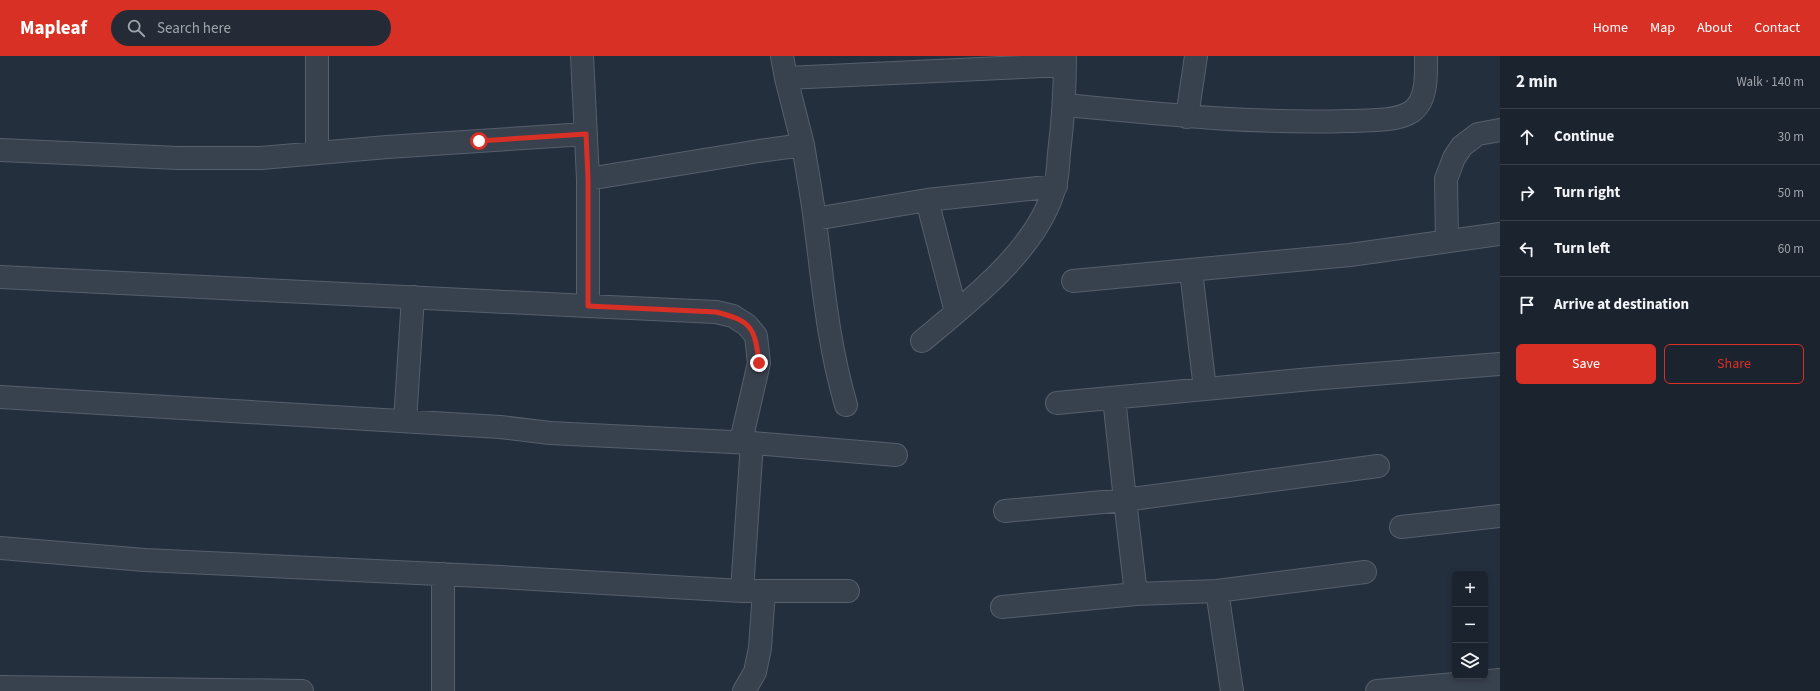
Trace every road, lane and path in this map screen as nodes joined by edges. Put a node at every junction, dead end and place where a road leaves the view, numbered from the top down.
1 (317, 56) edge
2 (582, 56) edge
3 (782, 56) edge
4 (1196, 56) edge
5 (1426, 56) edge
6 (1065, 60) edge
7 (786, 78) junction
8 (1065, 105) junction
9 (1187, 117) junction
10 (1500, 130) edge
11 (586, 134) junction
12 (803, 145) junction
13 (0, 150) edge
14 (317, 153) junction
15 (588, 179) junction
16 (1056, 186) junction
17 (927, 200) junction
18 (815, 219) junction
19 (1500, 234) edge
20 (1447, 241) junction
21 (1191, 271) junction
22 (0, 277) edge
23 (1073, 281) dead end
24 (413, 297) junction
25 (588, 306) junction
26 (956, 312) junction
27 (922, 341) dead end
28 (1500, 364) edge
29 (1205, 389) junction
30 (0, 396) edge
31 (1114, 398) junction
32 (1057, 403) dead end
33 (846, 405) dead end
34 (405, 421) junction
35 (746, 442) junction
36 (896, 455) dead end
37 (1378, 466) dead end
38 (1126, 500) junction
39 (1005, 511) dead end
40 (1500, 516) edge
41 (1401, 527) dead end
42 (0, 548) edge
43 (1365, 572) dead end
44 (443, 574) junction
45 (742, 591) junction
46 (764, 591) junction
47 (848, 591) dead end
48 (1217, 591) junction
49 (1136, 594) junction
50 (1002, 607) dead end
51 (1500, 680) edge
52 (0, 687) edge
53 (302, 691) edge
54 (443, 691) edge
55 (744, 691) edge
56 (1232, 691) edge
57 (1377, 691) edge

1 - 14 street
2 - 11 street
3 - 7 street
4 - 9 street
5 - 9 street
6 - 7 street
6 - 8 street
7 - 12 street
8 - 9 street
8 - 16 street
10 - 20 street
11 - 14 street
11 - 15 street
12 - 15 street
12 - 18 street
13 - 14 street
15 - 25 street
16 - 17 street
16 - 26 street
17 - 18 street
17 - 26 street
18 - 33 street
19 - 20 street
20 - 21 street
21 - 23 street
21 - 29 street
22 - 24 street
24 - 25 street
24 - 34 street
25 - 35 street
26 - 27 street
28 - 29 street
29 - 31 street
30 - 34 street
31 - 32 street
31 - 38 street
34 - 35 street
35 - 36 street
35 - 45 street
37 - 38 street
38 - 39 street
38 - 49 street
40 - 41 street
42 - 44 street
43 - 48 street
44 - 45 street
44 - 54 street
45 - 46 street
46 - 47 street
46 - 55 street
48 - 49 street
48 - 56 street
49 - 50 street
51 - 57 street
52 - 53 street

